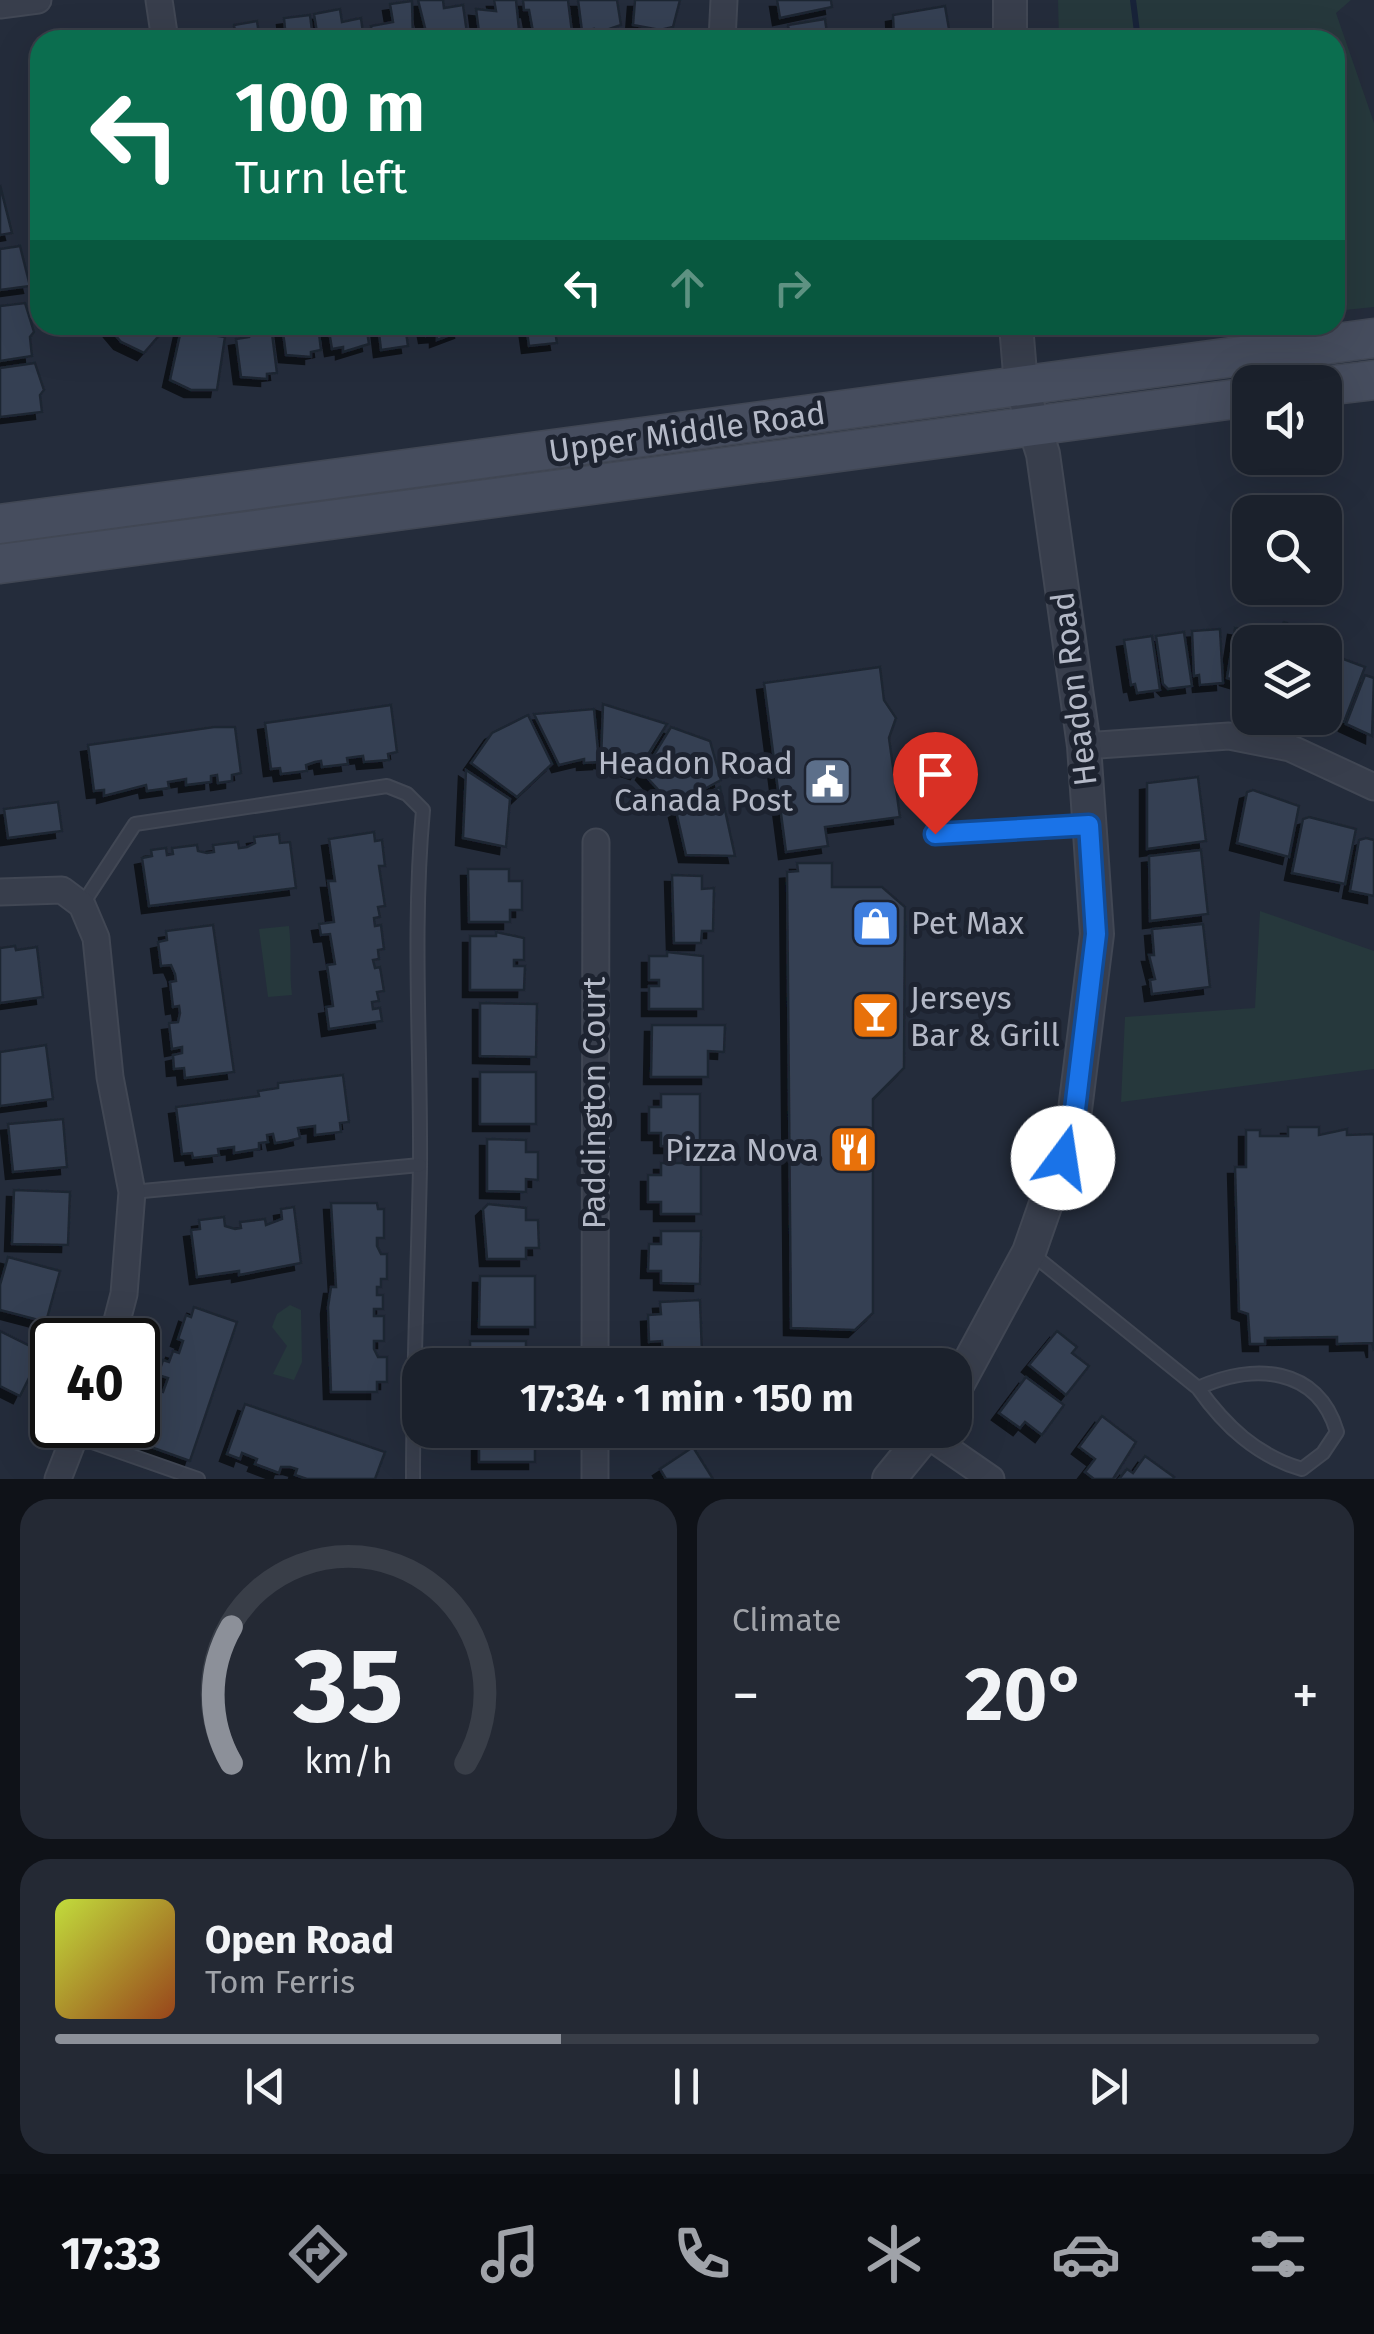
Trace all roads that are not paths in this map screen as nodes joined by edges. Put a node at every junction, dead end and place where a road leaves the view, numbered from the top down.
1 (38, 0) edge
2 (159, 0) edge
3 (724, 0) edge
4 (1010, 0) edge
5 (0, 5) edge
6 (164, 30) edge
7 (722, 30) edge
8 (1010, 30) edge
9 (1017, 335) edge
10 (1374, 338) edge
11 (1374, 380) edge
12 (1342, 384) edge
13 (1021, 385) junction
14 (1232, 399) edge
15 (1036, 426) junction
16 (0, 524) edge
17 (0, 564) edge
18 (1084, 746) junction
19 (1374, 787) edge
20 (1089, 825) junction
21 (935, 834) dead end
22 (596, 842) dead end
23 (0, 892) edge
24 (82, 905) junction
25 (420, 1165) junction
26 (132, 1192) junction
27 (1029, 1252) junction
28 (118, 1318) edge
29 (594, 1348) edge
30 (972, 1358) edge
31 (1198, 1388) junction
32 (70, 1448) edge
33 (120, 1448) edge
34 (595, 1448) edge
35 (914, 1448) edge
36 (949, 1448) edge
37 (58, 1479) edge
38 (198, 1479) edge
39 (413, 1479) edge
40 (596, 1479) edge
41 (889, 1479) edge
42 (991, 1479) edge

1 - 5 street
2 - 6 street
3 - 7 street
4 - 8 street
9 - 13 street, Headon Road
10 - 13 main road, Upper Middle Road
11 - 12 main road
13 - 15 street, Headon Road
13 - 16 main road, Upper Middle Road
14 - 15 main road, Upper Middle Road
15 - 17 main road, Upper Middle Road
15 - 18 street, Headon Road
18 - 19 street
18 - 20 street, Headon Road
20 - 21 lane
20 - 27 street, Headon Road
22 - 29 street, Paddington Court
23 - 24 street
24 - 25 lane
24 - 26 street
25 - 26 lane
25 - 39 lane
26 - 28 street
27 - 30 street, Headon Road
27 - 31 lane
31 - 31 lane
32 - 37 street
33 - 38 lane
34 - 40 street
35 - 41 street
36 - 42 street

